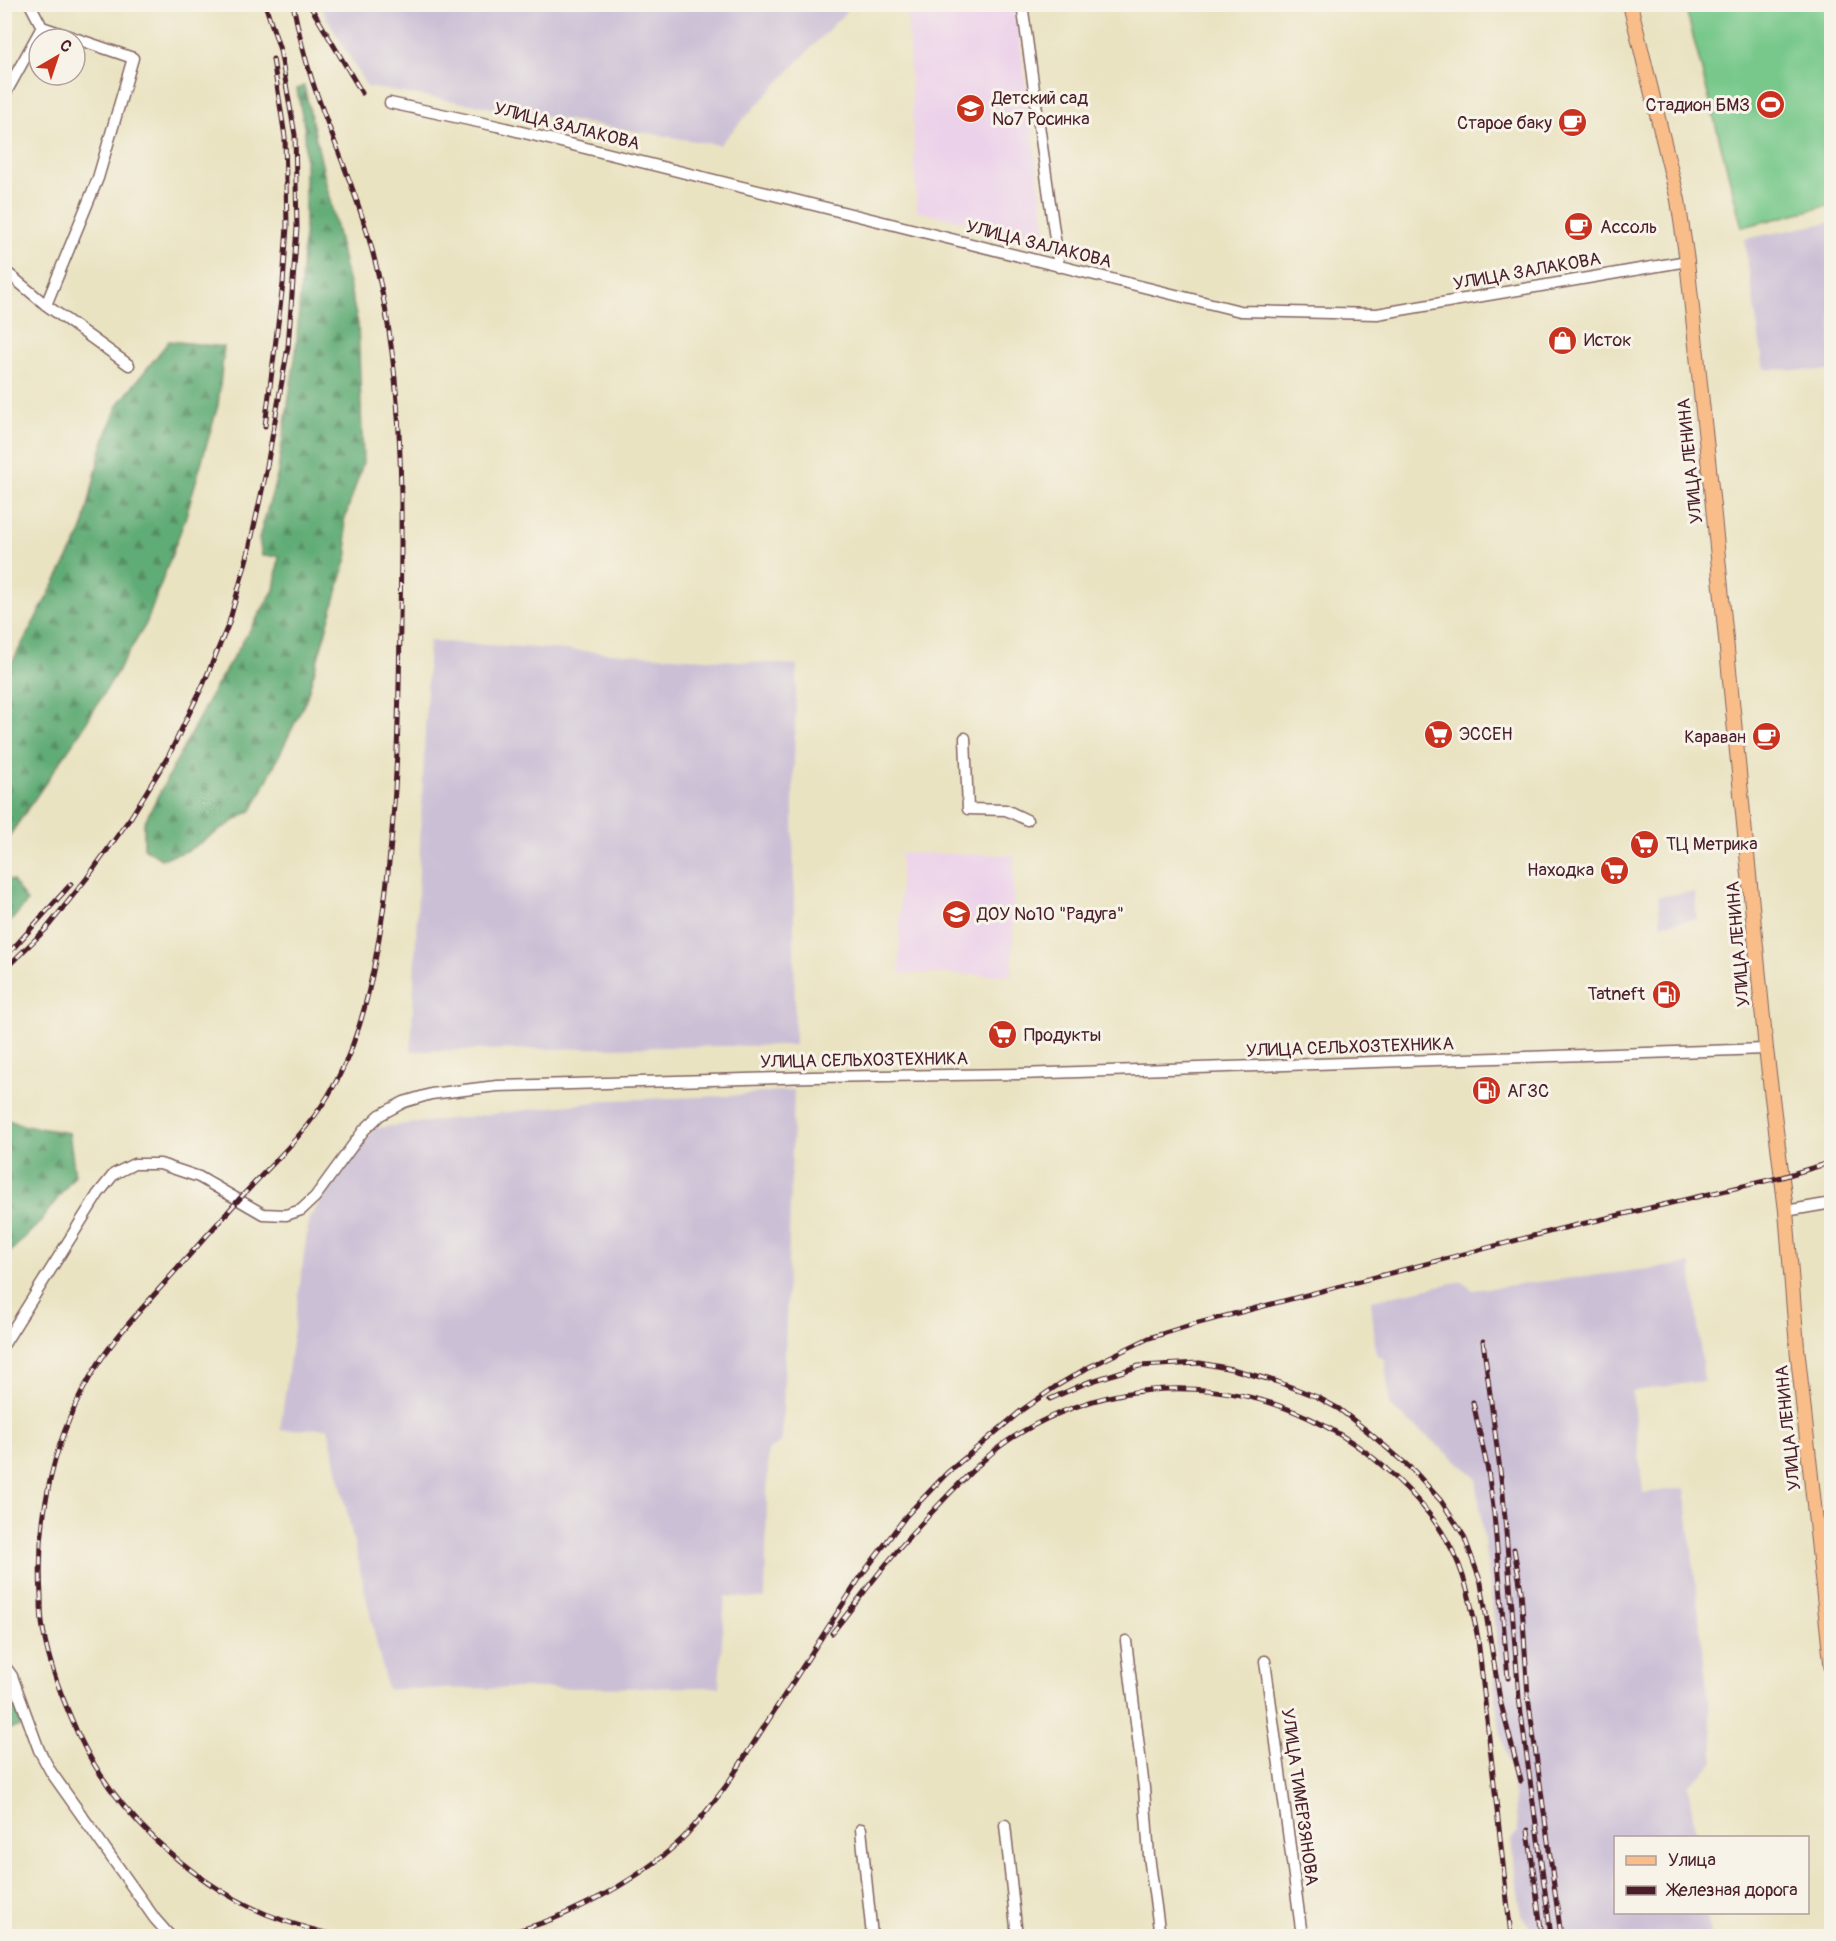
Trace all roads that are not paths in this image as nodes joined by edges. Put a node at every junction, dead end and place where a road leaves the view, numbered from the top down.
1 (30, 4) edge
2 (1023, 4) edge
3 (1630, 4) edge
4 (42, 27) edge
5 (87, 42) edge
6 (27, 54) edge
7 (4, 96) edge
8 (390, 103) dead end
9 (1687, 261) junction
10 (1059, 267) junction
11 (4, 270) edge
12 (46, 305) junction
13 (129, 365) dead end
14 (965, 738) dead end
15 (1027, 820) dead end
16 (1766, 1049) junction
17 (1832, 1203) edge
18 (1786, 1211) junction
19 (4, 1344) edge
20 (1126, 1641) dead end
21 (1265, 1661) dead end
22 (4, 1665) edge
23 (1832, 1671) edge
24 (1005, 1825) dead end
25 (861, 1829) dead end
26 (170, 1936) edge
27 (872, 1936) edge
28 (1017, 1936) edge
29 (1160, 1936) edge
30 (1302, 1936) edge

1 - 4 street
2 - 10 street
3 - 9 main road, УЛИЦА ЛЕНИНА
5 - 12 street
6 - 7 street
8 - 10 street, УЛИЦА ЗАЛАКОВА
9 - 10 street, УЛИЦА ЗАЛАКОВА
9 - 16 main road, УЛИЦА ЛЕНИНА
11 - 12 street
12 - 13 street
14 - 15 street
16 - 18 main road, УЛИЦА ЛЕНИНА
16 - 19 street, УЛИЦА СЕЛЬХОЗТЕХНИКА
17 - 18 street
18 - 23 main road, УЛИЦА ЛЕНИНА
20 - 29 street
21 - 30 street, УЛИЦА ТИМЕРЗЯНОВА
22 - 26 street
24 - 28 street
25 - 27 street

